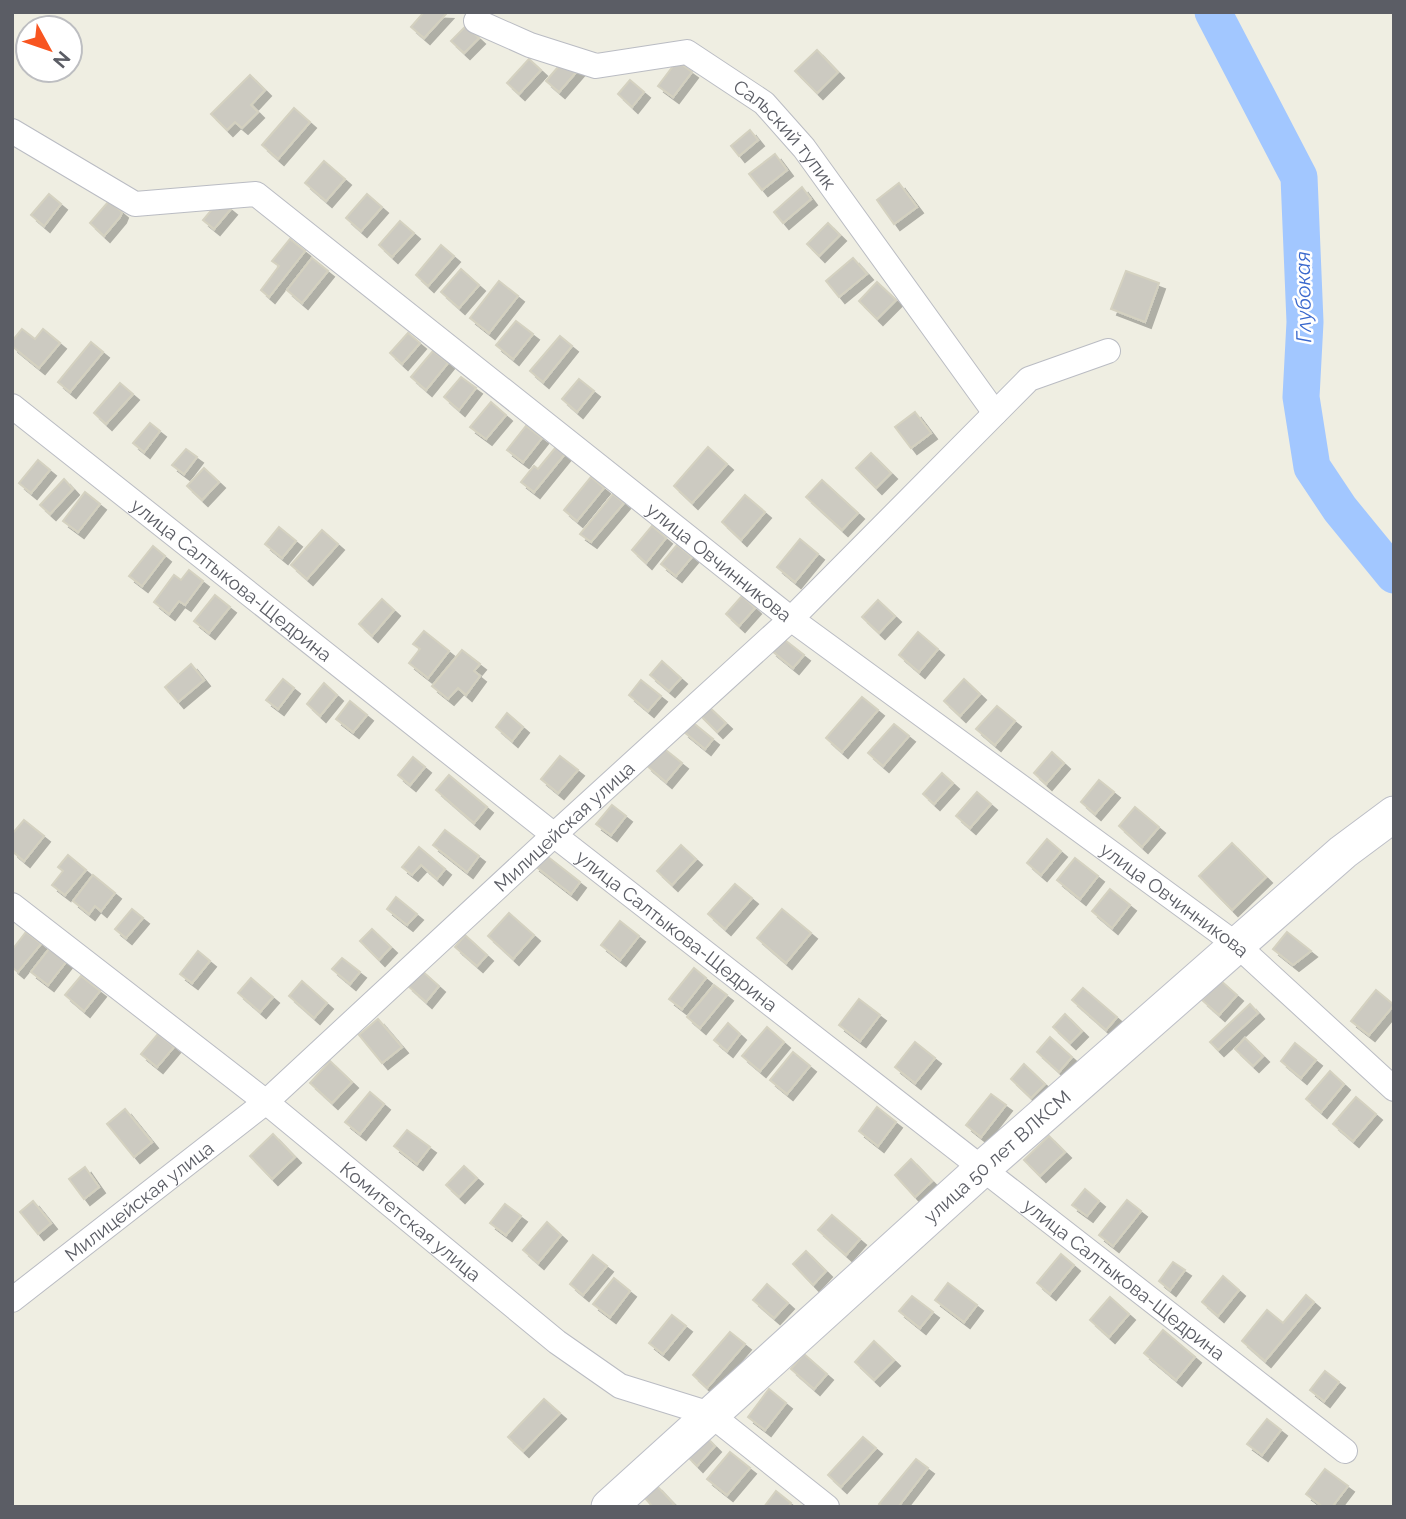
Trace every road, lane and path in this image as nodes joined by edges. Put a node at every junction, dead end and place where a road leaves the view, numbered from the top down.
1 (477, 21) dead end
2 (12, 131) edge
3 (1108, 351) dead end
4 (12, 406) edge
5 (995, 413) junction
6 (791, 620) junction
7 (1394, 814) edge
8 (554, 835) junction
9 (12, 905) edge
10 (1237, 945) junction
11 (1394, 1089) edge
12 (266, 1102) junction
13 (983, 1168) junction
14 (12, 1300) edge
15 (710, 1414) junction
16 (1345, 1451) dead end
17 (609, 1507) edge
18 (827, 1507) edge

1 - 5 street, Сальский тупик
2 - 6 street, улица Овчинникова
3 - 5 street, Милицейская улица
4 - 8 street, улица Салтыкова-Щедрина
5 - 6 street, Милицейская улица
6 - 8 street, Милицейская улица
6 - 10 street, улица Овчинникова
7 - 10 main road, улица 50 лет ВЛКСМ
8 - 12 street, Милицейская улица
8 - 13 street, улица Салтыкова-Щедрина
9 - 12 street, Комитетская улица
10 - 11 street, улица Овчинникова
10 - 13 main road, улица 50 лет ВЛКСМ
12 - 14 street, Милицейская улица
12 - 15 street, Комитетская улица
13 - 15 main road, улица 50 лет ВЛКСМ
13 - 16 street, улица Салтыкова-Щедрина
15 - 17 main road, улица 50 лет ВЛКСМ
15 - 18 street, Комитетская улица

